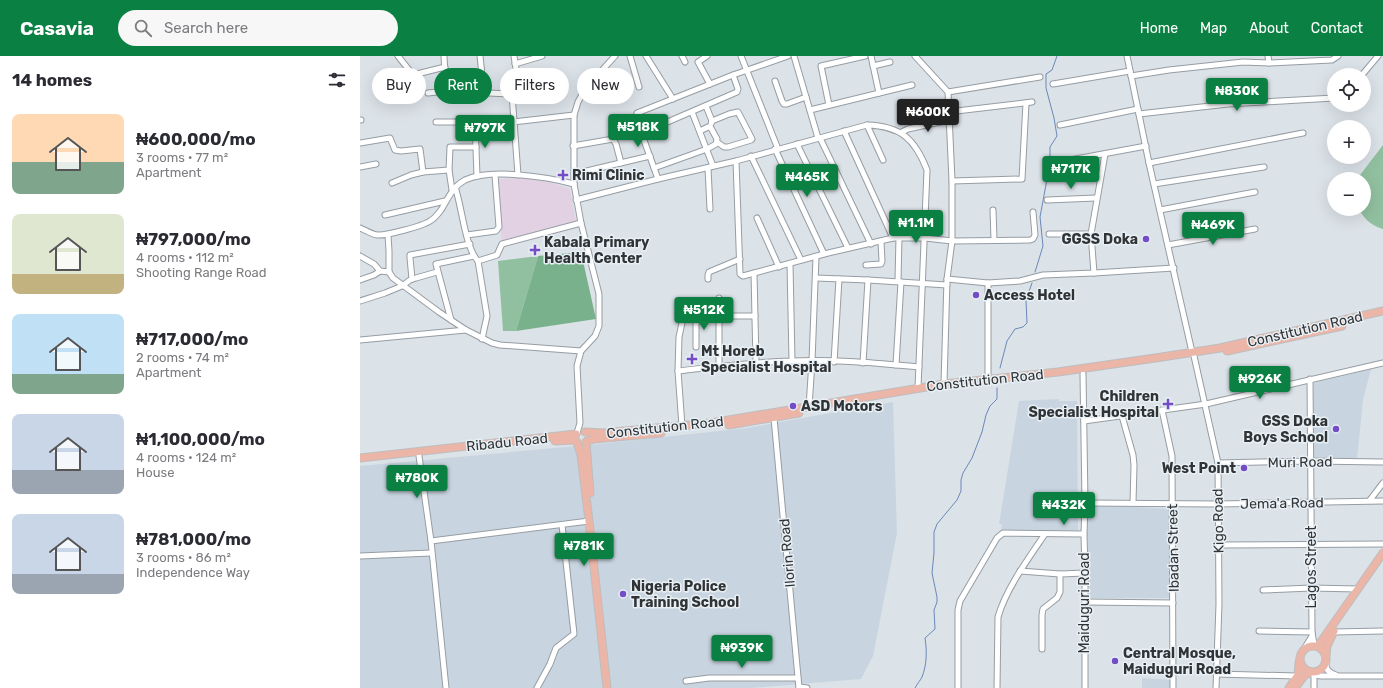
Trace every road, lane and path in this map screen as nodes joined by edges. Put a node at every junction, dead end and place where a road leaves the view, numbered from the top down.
1 (398, 56) edge
2 (444, 56) edge
3 (480, 56) edge
4 (514, 56) edge
5 (542, 56) edge
6 (615, 56) edge
7 (630, 56) edge
8 (646, 56) edge
9 (682, 56) edge
10 (707, 56) edge
11 (741, 56) edge
12 (788, 56) edge
13 (794, 56) edge
14 (865, 56) edge
15 (871, 56) edge
16 (916, 56) edge
17 (1127, 56) edge
18 (1268, 56) edge
19 (1338, 56) edge
20 (1378, 56) edge
21 (685, 62) dead end
22 (890, 62) dead end
23 (1269, 62) junction
24 (515, 64) junction
25 (873, 66) junction
26 (445, 67) joint
27 (407, 68) edge
28 (481, 68) edge
29 (516, 68) edge
30 (1368, 68) edge
31 (747, 71) junction
32 (426, 72) edge
33 (1131, 73) junction
34 (733, 75) junction
35 (1040, 77) dead end
36 (775, 81) dead end
37 (710, 84) junction
38 (1053, 84) dead end
39 (912, 85) dead end
40 (639, 88) dead end
41 (434, 92) edge
42 (948, 92) junction
43 (428, 93) dead end
44 (879, 93) junction
45 (806, 97) junction
46 (1327, 98) edge
47 (673, 99) junction
48 (512, 104) edge
49 (829, 105) junction
50 (706, 106) junction
51 (810, 110) junction
52 (1139, 111) junction
53 (692, 112) junction
54 (948, 112) junction
55 (574, 116) junction
56 (949, 120) junction
57 (436, 122) dead end
58 (475, 122) junction
59 (513, 122) junction
60 (711, 124) junction
61 (867, 125) junction
62 (1060, 125) dead end
63 (700, 131) junction
64 (844, 131) junction
65 (902, 132) junction
66 (642, 133) junction
67 (1303, 133) dead end
68 (819, 138) junction
69 (717, 142) junction
70 (360, 143) edge
71 (796, 144) junction
72 (573, 146) junction
73 (1146, 146) junction
74 (476, 147) junction
75 (707, 149) junction
76 (777, 149) junction
77 (1104, 154) junction
78 (650, 156) junction
79 (751, 156) junction
80 (883, 160) dead end
81 (736, 161) junction
82 (1149, 162) junction
83 (621, 163) junction
84 (1054, 163) dead end
85 (376, 164) dead end
86 (360, 167) edge
87 (711, 167) junction
88 (1264, 167) dead end
89 (654, 168) junction
90 (449, 170) junction
91 (423, 172) junction
92 (574, 174) junction
93 (495, 175) junction
94 (518, 175) junction
95 (478, 176) junction
96 (658, 179) junction
97 (952, 181) junction
98 (392, 183) dead end
99 (574, 184) junction
100 (1154, 184) junction
101 (454, 188) junction
102 (1255, 192) dead end
103 (1096, 198) junction
104 (576, 200) junction
105 (1047, 200) dead end
106 (445, 201) junction
107 (710, 209) dead end
108 (993, 210) dead end
109 (1160, 210) junction
110 (1033, 212) dead end
111 (385, 215) dead end
112 (757, 218) dead end
113 (581, 223) junction
114 (360, 228) edge
115 (1255, 229) dead end
116 (1049, 234) dead end
117 (1091, 234) junction
118 (388, 235) junction
119 (467, 235) junction
120 (899, 237) junction
121 (893, 238) junction
122 (925, 238) junction
123 (994, 240) junction
124 (952, 241) junction
125 (881, 242) junction
126 (470, 244) junction
127 (870, 244) junction
128 (1168, 245) junction
129 (848, 248) junction
130 (824, 254) junction
131 (360, 256) edge
132 (474, 256) junction
133 (816, 257) junction
134 (478, 260) junction
135 (740, 260) junction
136 (801, 260) junction
137 (790, 264) junction
138 (866, 265) dead end
139 (779, 267) junction
140 (1174, 268) junction
141 (380, 272) junction
142 (389, 272) junction
143 (437, 272) junction
144 (754, 273) junction
145 (1094, 274) junction
146 (816, 278) junction
147 (412, 279) junction
148 (708, 279) dead end
149 (839, 279) junction
150 (360, 280) edge
151 (868, 280) junction
152 (899, 281) junction
153 (947, 282) junction
154 (988, 283) junction
155 (923, 284) junction
156 (402, 286) junction
157 (719, 298) dead end
158 (360, 299) edge
159 (1383, 311) edge
160 (696, 316) junction
161 (718, 316) junction
162 (755, 316) junction
163 (1383, 316) edge
164 (452, 320) junction
165 (466, 330) junction
166 (482, 339) junction
167 (360, 340) edge
168 (696, 347) dead end
169 (581, 351) junction
170 (1193, 354) junction
171 (792, 361) junction
172 (812, 361) junction
173 (834, 362) junction
174 (756, 363) junction
175 (864, 363) junction
176 (1380, 364) edge
177 (896, 365) junction
178 (718, 366) junction
179 (919, 367) junction
180 (1383, 368) edge
181 (678, 371) junction
182 (1083, 374) junction
183 (1310, 379) junction
184 (988, 380) junction
185 (1000, 381) junction
186 (944, 384) junction
187 (918, 388) junction
188 (864, 400) junction
189 (1206, 404) junction
190 (809, 407) junction
191 (1162, 410) junction
192 (1122, 416) junction
193 (774, 418) junction
194 (1084, 421) junction
195 (682, 426) junction
196 (579, 436) junction
197 (587, 442) junction
198 (419, 456) junction
199 (385, 457) junction
200 (360, 458) edge
201 (1311, 461) junction
202 (360, 462) edge
203 (1383, 462) edge
204 (1218, 463) junction
205 (1383, 483) edge
206 (1370, 500) junction
207 (1383, 501) edge
208 (1311, 502) junction
209 (1085, 503) junction
210 (1133, 503) junction
211 (1172, 503) junction
212 (1218, 504) junction
213 (589, 521) junction
214 (562, 525) junction
215 (1045, 534) junction
216 (1084, 534) junction
217 (431, 541) junction
218 (1383, 544) edge
219 (1219, 545) junction
220 (1311, 545) junction
221 (431, 553) junction
222 (1383, 553) edge
223 (360, 556) edge
224 (1383, 562) edge
225 (1020, 571) junction
226 (1085, 573) junction
227 (1060, 574) junction
228 (1311, 588) junction
229 (1358, 589) junction
230 (1263, 590) dead end
231 (1085, 602) junction
232 (1173, 603) junction
233 (1259, 631) dead end
234 (1383, 631) edge
235 (1334, 632) junction
236 (1312, 633) junction
237 (1316, 646) junction
238 (1042, 649) dead end
239 (1304, 649) junction
240 (1326, 658) junction
241 (1299, 660) junction
242 (1312, 673) junction
243 (1216, 674) junction
244 (1297, 676) junction
245 (1339, 676) junction
246 (1383, 676) edge
247 (798, 678) junction
248 (686, 681) dead end
249 (446, 688) edge
250 (537, 688) edge
251 (607, 688) edge
252 (611, 688) edge
253 (799, 688) edge
254 (807, 688) edge
255 (958, 688) edge
256 (997, 688) edge
257 (1085, 688) edge
258 (1173, 688) edge
259 (1216, 688) edge
260 (1289, 688) edge
261 (1296, 688) edge
262 (1314, 688) edge

1 - 27 street
2 - 26 street
3 - 28 street
4 - 24 street
5 - 24 street
6 - 55 street
7 - 40 street
8 - 47 street
9 - 21 street
10 - 37 street
11 - 31 street
12 - 31 street
13 - 45 street
14 - 49 street
15 - 25 street
16 - 42 street
17 - 33 street, Kigo Road
18 - 23 street
19 - 23 street
20 - 30 street
22 - 25 street
23 - 33 street
24 - 29 street
25 - 44 street
26 - 32 street
31 - 34 street
31 - 76 street
33 - 38 street
33 - 52 street, Kigo Road
34 - 37 street
34 - 50 street
35 - 42 street
36 - 45 street
37 - 47 street
39 - 44 street
41 - 43 street
42 - 54 street
44 - 49 street
45 - 51 street
46 - 52 street
47 - 66 street
48 - 59 street
49 - 51 street
50 - 53 street
50 - 60 street
51 - 68 street
52 - 62 street
52 - 73 street, Kigo Road
53 - 63 street
53 - 66 street
54 - 56 street
54 - 97 street
55 - 59 street
55 - 72 street
56 - 65 street
56 - 97 street
57 - 58 street
58 - 59 street
58 - 74 street
59 - 94 street
60 - 63 street
60 - 69 street
60 - 69 street
61 - 64 street
61 - 65 street
61 - 80 street
63 - 75 street
64 - 68 street
64 - 121 street
65 - 122 street
66 - 78 street
67 - 82 street
68 - 71 street
68 - 127 street
69 - 75 street
70 - 91 street
71 - 76 street
71 - 129 street
72 - 83 street
72 - 92 street
73 - 77 street
73 - 82 street, Kigo Road
74 - 90 street
74 - 95 street
75 - 87 street
75 - 89 street
76 - 79 street
76 - 130 street
77 - 84 street
77 - 103 street
78 - 83 street
78 - 89 street
79 - 81 street
79 - 136 street
81 - 87 street
81 - 135 street
82 - 100 street, Kigo Road
83 - 92 street
85 - 86 street
87 - 96 street
87 - 107 street
88 - 100 street
89 - 96 street
90 - 91 street
90 - 101 street
91 - 98 street
92 - 99 street
93 - 94 street
93 - 95 street
93 - 119 street
94 - 99 street
95 - 101 street
96 - 104 street
97 - 124 street
99 - 104 street
100 - 109 street, Kigo Road
101 - 106 street
101 - 119 street
102 - 109 street
103 - 105 street
103 - 117 street
104 - 113 street
106 - 111 street
106 - 118 street
108 - 123 street
109 - 128 street, Kigo Road
110 - 123 street
112 - 139 street
113 - 134 street
113 - 169 street
114 - 118 street
115 - 128 street
116 - 117 street
117 - 145 street
118 - 142 street
119 - 126 street
120 - 121 street
120 - 122 street
120 - 152 street
121 - 125 street
122 - 124 street
122 - 155 street
123 - 124 street
124 - 153 street
125 - 127 street
125 - 138 street
126 - 132 street
126 - 147 street
127 - 129 street
128 - 140 street, Kigo Road
129 - 130 street
130 - 133 street
131 - 141 street
132 - 134 street
132 - 143 street
133 - 136 street
133 - 146 street
134 - 166 street
135 - 144 street
135 - 148 street
136 - 137 street
137 - 139 street
137 - 171 street
139 - 144 street
140 - 145 street
140 - 170 street, Kigo Road
141 - 142 street
141 - 150 street
142 - 156 street
143 - 147 street
143 - 164 street
144 - 162 street
145 - 154 street
146 - 149 street
146 - 172 street
147 - 156 street
149 - 151 street
149 - 173 street
151 - 152 street
151 - 175 street
152 - 155 street
152 - 177 street
153 - 154 street
153 - 155 street
153 - 186 street
154 - 184 street
155 - 179 street
156 - 158 street
156 - 164 street
157 - 161 street
159 - 170 main road, Constitution Road
160 - 161 street
160 - 168 street
160 - 181 street
161 - 162 street
161 - 178 street
162 - 174 street
163 - 170 main road, Constitution Road
164 - 165 street
165 - 166 street
165 - 167 street
166 - 169 street
169 - 196 street
170 - 182 main road, Constitution Road
170 - 185 main road, Constitution Road
170 - 189 street, Kigo Road
171 - 172 street
171 - 174 street
172 - 173 street
172 - 190 street
173 - 175 street
174 - 178 street
175 - 177 street
176 - 180 street
176 - 183 street
177 - 179 street
178 - 181 street
179 - 187 street
181 - 195 street
182 - 185 main road, Constitution Road
182 - 194 street, Maiduguri Road
183 - 189 street
183 - 201 street, Lagos Street
184 - 185 main road, Constitution Road
184 - 186 main road, Constitution Road
185 - 188 main road, Constitution Road
186 - 187 main road, Constitution Road
187 - 188 main road, Constitution Road
188 - 190 main road, Constitution Road
188 - 193 main road, Constitution Road
189 - 191 street
189 - 204 street, Kigo Road
190 - 195 main road, Constitution Road
191 - 192 street
191 - 211 street, Ibadan Street
192 - 194 street
192 - 210 street
193 - 197 main road, Constitution Road
193 - 247 street, Ilorin Road
194 - 209 street, Maiduguri Road
195 - 196 main road, Constitution Road
196 - 197 main road, Constitution Road
196 - 198 main road
196 - 199 main road, Ribadu Road
196 - 213 main road
197 - 252 main road
198 - 199 main road
198 - 217 street
199 - 200 main road, Ribadu Road
199 - 202 main road
201 - 203 street, Muri Road
201 - 204 street, Muri Road
201 - 208 street, Lagos Street
204 - 212 street, Kigo Road
205 - 206 street
206 - 207 street, Jema'a Road
206 - 208 street, Jema'a Road
208 - 212 street, Jema'a Road
208 - 220 street, Lagos Street
209 - 210 street, Jema'a Road
209 - 216 street, Maiduguri Road
210 - 211 street, Jema'a Road
211 - 212 street, Jema'a Road
211 - 232 street, Ibadan Street
212 - 219 street, Kigo Road
213 - 214 street
213 - 251 main road
214 - 217 street
214 - 250 street
215 - 216 street
215 - 225 street
215 - 255 street
216 - 226 street, Maiduguri Road
217 - 221 street
218 - 220 street
219 - 220 street
219 - 243 street, Kigo Road
220 - 228 street, Lagos Street
221 - 223 street
221 - 249 street
222 - 229 main road
224 - 235 main road
225 - 227 street
225 - 256 street
226 - 227 street
226 - 231 street, Maiduguri Road
227 - 238 street
228 - 229 street
228 - 230 street
228 - 236 street, Lagos Street
229 - 237 main road
231 - 232 street
231 - 257 street, Maiduguri Road
232 - 258 street, Ibadan Street
233 - 236 street
234 - 235 street
235 - 240 main road
236 - 237 street, Lagos Street
236 - 239 street
237 - 239 main road
237 - 240 main road
239 - 241 main road
240 - 242 main road
240 - 245 street
241 - 242 main road
241 - 244 main road
242 - 245 street
242 - 261 main road
242 - 262 street
243 - 244 street
243 - 259 street, Kigo Road
244 - 260 main road
245 - 246 street
247 - 248 street
247 - 253 street, Ilorin Road
253 - 254 street

